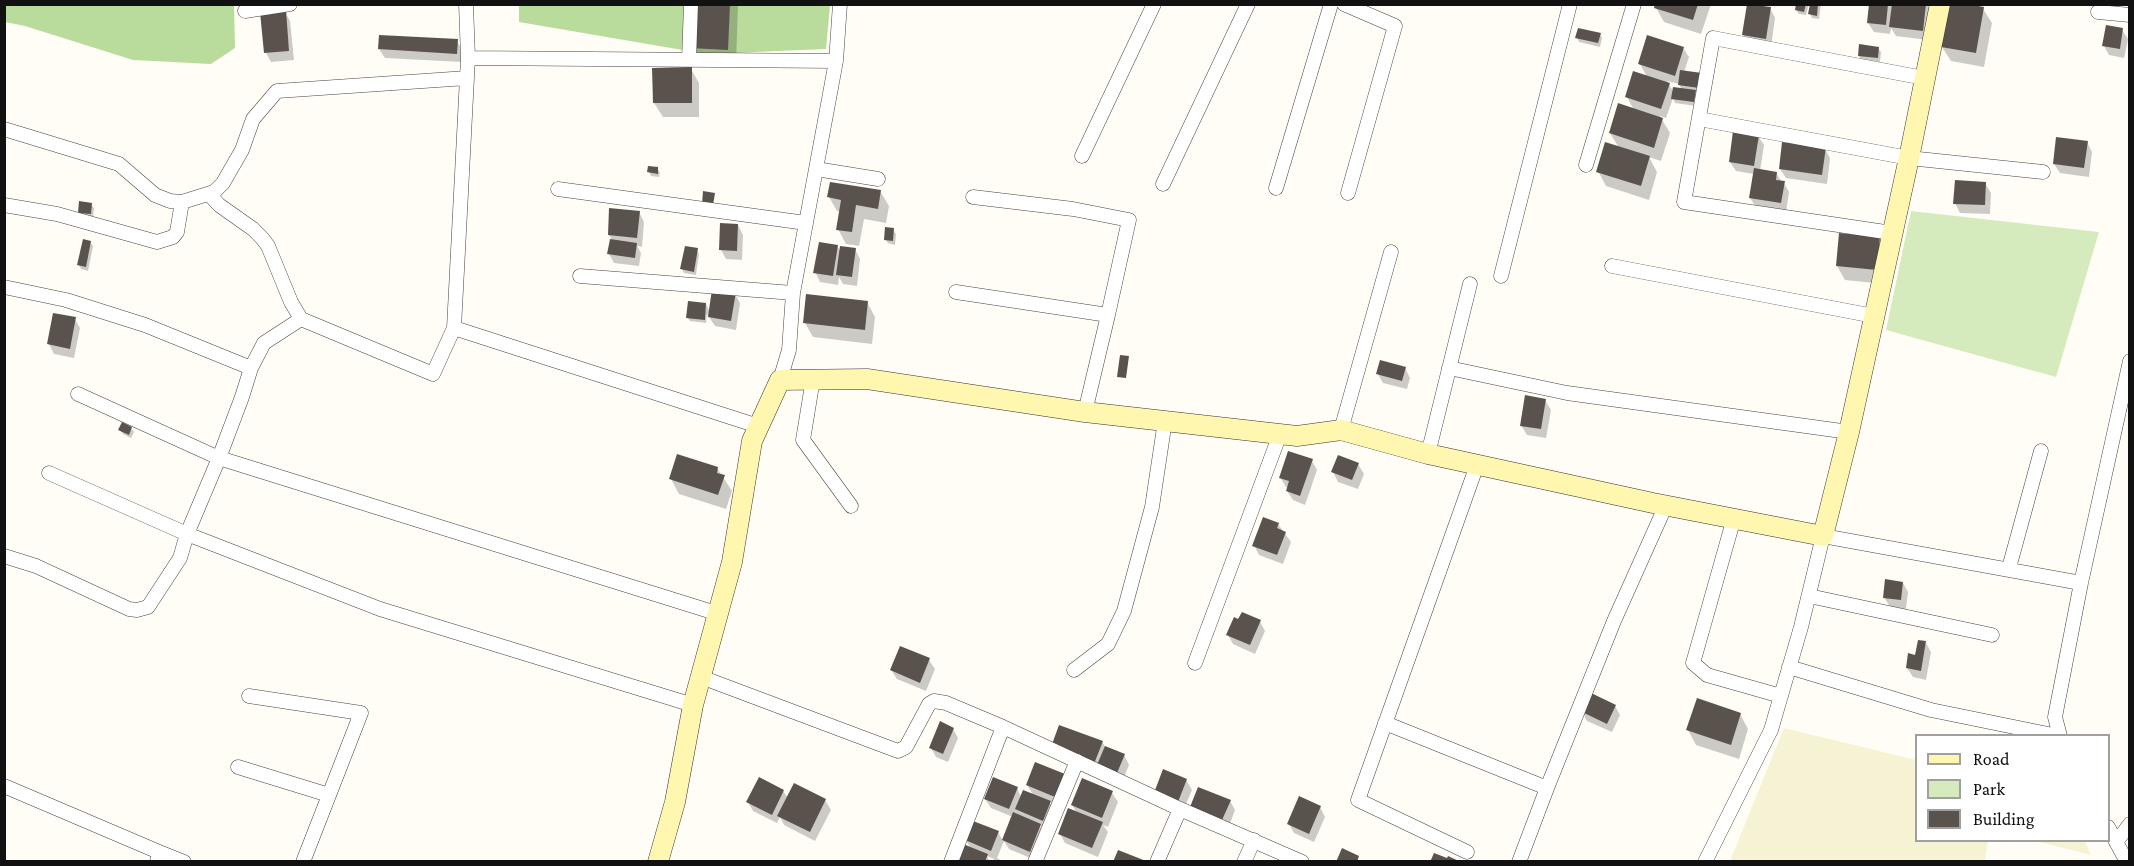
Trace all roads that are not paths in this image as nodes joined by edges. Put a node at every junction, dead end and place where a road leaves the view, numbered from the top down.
1 (290, 4) edge
2 (466, 4) edge
3 (691, 4) edge
4 (840, 4) edge
5 (1154, 4) edge
6 (1248, 4) edge
7 (1331, 4) edge
8 (1344, 4) edge
9 (1570, 4) edge
10 (1634, 4) edge
11 (1940, 4) edge
12 (245, 10) dead end
13 (2098, 12) dead end
14 (2130, 15) edge
15 (468, 58) junction
16 (689, 60) junction
17 (836, 61) junction
18 (467, 78) junction
19 (1924, 78) junction
20 (1700, 119) junction
21 (4, 129) edge
22 (1082, 156) dead end
23 (1909, 159) junction
24 (1586, 165) dead end
25 (816, 169) junction
26 (2043, 172) dead end
27 (878, 178) dead end
28 (1163, 184) dead end
29 (1276, 188) dead end
30 (558, 189) dead end
31 (1348, 193) dead end
32 (209, 194) junction
33 (973, 197) dead end
34 (182, 202) junction
35 (4, 205) edge
36 (806, 223) junction
37 (1892, 233) junction
38 (1391, 252) dead end
39 (1612, 266) dead end
40 (580, 276) dead end
41 (1501, 276) dead end
42 (1470, 284) dead end
43 (4, 286) edge
44 (956, 292) dead end
45 (793, 293) junction
46 (1108, 315) junction
47 (1874, 316) junction
48 (301, 319) junction
49 (454, 328) junction
50 (2130, 361) edge
51 (251, 368) junction
52 (1449, 368) junction
53 (813, 379) junction
54 (780, 380) junction
55 (78, 394) dead end
56 (1085, 412) junction
57 (1165, 421) junction
58 (758, 426) junction
59 (1341, 430) junction
60 (1849, 432) junction
61 (1280, 434) junction
62 (2041, 451) dead end
63 (1428, 454) junction
64 (219, 458) junction
65 (1477, 465) junction
66 (49, 473) dead end
67 (1666, 505) junction
68 (851, 506) dead end
69 (1734, 518) junction
70 (187, 534) junction
71 (1823, 536) junction
72 (4, 556) edge
73 (2008, 568) junction
74 (2081, 583) junction
75 (1809, 596) junction
76 (719, 614) junction
77 (1992, 635) dead end
78 (1195, 663) dead end
79 (1789, 667) junction
80 (1074, 670) dead end
81 (701, 677) junction
82 (249, 696) dead end
83 (1781, 696) junction
84 (693, 705) junction
85 (1385, 723) junction
86 (1003, 727) junction
87 (2054, 734) edge
88 (2059, 734) edge
89 (1077, 760) junction
90 (238, 767) dead end
91 (4, 786) edge
92 (1546, 788) junction
93 (329, 795) junction
94 (1180, 809) junction
95 (2130, 824) edge
96 (2110, 829) edge
97 (1254, 840) junction
98 (2116, 842) junction
99 (1467, 852) dead end
100 (158, 857) edge
101 (184, 861) edge
102 (303, 861) edge
103 (658, 861) edge
104 (951, 861) edge
105 (1035, 861) edge
106 (1157, 861) edge
107 (1245, 861) edge
108 (1302, 861) edge
109 (1520, 861) edge
110 (1705, 861) edge
111 (2127, 861) edge

1 - 12 street
2 - 15 street
3 - 16 street
4 - 17 street
5 - 22 street
6 - 28 street
7 - 29 street
8 - 31 street
9 - 41 street
10 - 24 street
11 - 19 street
13 - 14 street
15 - 16 street
15 - 18 street
16 - 17 street
17 - 25 street
18 - 32 street
18 - 49 street
19 - 20 street
19 - 23 street
20 - 23 street
20 - 37 street
21 - 34 street
23 - 26 street
23 - 37 street
25 - 27 street
25 - 36 street
30 - 36 street
32 - 34 street
32 - 48 street
33 - 46 street
34 - 35 street
36 - 45 street
37 - 47 street
38 - 59 street
39 - 47 street
40 - 45 street
42 - 52 street
43 - 51 street
44 - 46 street
45 - 54 street
46 - 56 street
47 - 60 street
48 - 49 street
48 - 51 street
49 - 58 street
50 - 74 street
51 - 64 street
52 - 60 street
52 - 63 street
53 - 54 street
53 - 56 street
53 - 68 street
54 - 58 street
55 - 64 street
56 - 57 street
57 - 61 street
57 - 80 street
58 - 76 street
59 - 61 street
59 - 63 street
60 - 71 street
61 - 78 street
62 - 73 street
63 - 65 street
64 - 70 street
64 - 76 street
65 - 67 street
65 - 85 street
66 - 70 street
67 - 69 street
67 - 92 street
69 - 71 street
69 - 83 street
70 - 72 street
70 - 84 street
71 - 73 street
71 - 75 street
73 - 74 street
74 - 88 street
75 - 77 street
75 - 79 street
76 - 81 street
79 - 83 street
79 - 87 street
81 - 84 street
81 - 86 street
82 - 93 street
83 - 110 street
84 - 103 street
85 - 92 street
85 - 99 street
86 - 89 street
86 - 104 street
89 - 94 street
89 - 105 street
90 - 93 street
91 - 100 street
92 - 109 street
93 - 102 street
94 - 97 street
94 - 106 street
95 - 98 street
96 - 98 street
97 - 107 street
97 - 108 street
98 - 111 street
100 - 101 street

